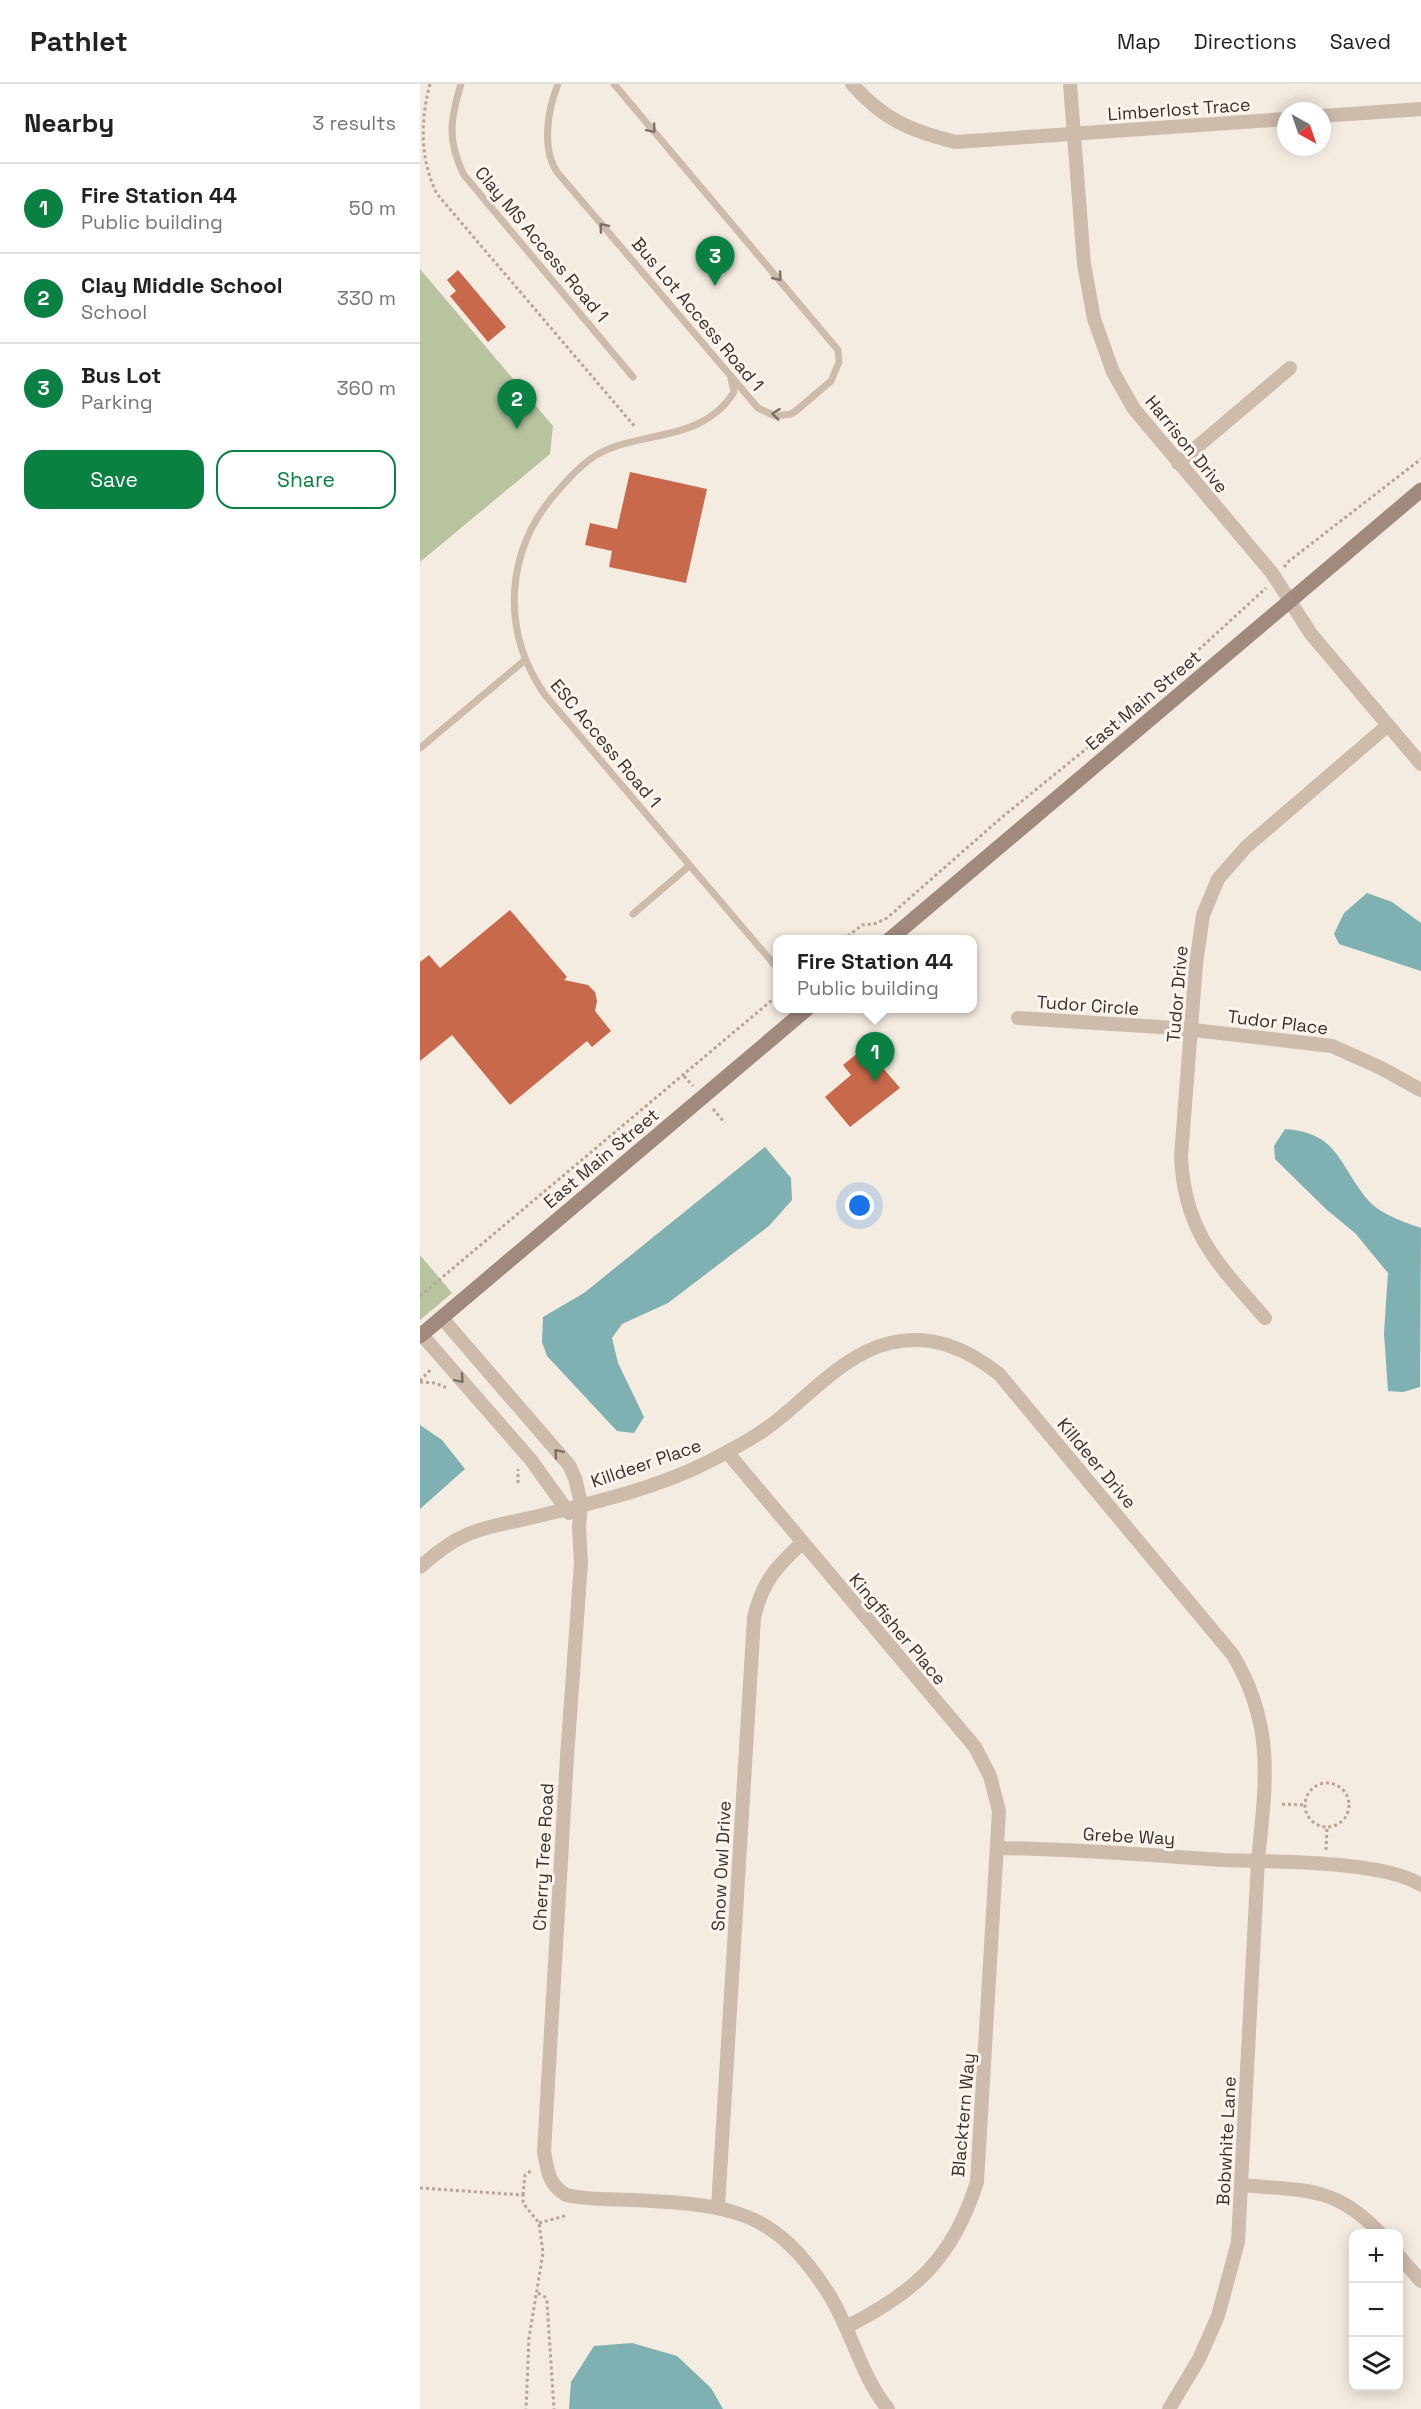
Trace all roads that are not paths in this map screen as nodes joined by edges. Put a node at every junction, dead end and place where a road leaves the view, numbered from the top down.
1 (460, 84) edge
2 (558, 84) edge
3 (614, 84) edge
4 (852, 84) edge
5 (1070, 84) edge
6 (1421, 109) edge
7 (1331, 115) edge
8 (1277, 120) edge
9 (1074, 135) junction
10 (1290, 368) dead end
11 (730, 376) junction
12 (633, 377) dead end
13 (730, 398) junction
14 (752, 401) junction
15 (1178, 463) junction
16 (1421, 490) edge
17 (1289, 602) junction
18 (525, 660) junction
19 (1387, 726) junction
20 (420, 748) edge
21 (1421, 764) edge
22 (689, 866) junction
23 (633, 914) dead end
24 (894, 935) edge
25 (773, 964) edge
26 (802, 1013) edge
27 (1018, 1018) dead end
28 (1192, 1030) junction
29 (1421, 1090) edge
30 (442, 1318) junction
31 (1265, 1318) dead end
32 (421, 1335) edge
33 (726, 1452) junction
34 (574, 1505) junction
35 (802, 1543) junction
36 (420, 1567) edge
37 (999, 1848) junction
38 (1258, 1860) junction
39 (1421, 1886) edge
40 (1242, 2185) junction
41 (718, 2207) junction
42 (1376, 2229) edge
43 (1403, 2260) edge
44 (1421, 2281) edge
45 (846, 2327) junction
46 (888, 2409) edge
47 (1169, 2409) edge

1 - 12 lane, Clay MS Access Road 1
11 -> 2 lane, Bus Lot Access Road 1
3 -> 14 lane, Bus Lot Access Road 1
4 - 9 street, Limberlost Trace
5 - 9 street, Harrison Drive
6 - 7 street
8 - 9 street, Limberlost Trace
9 - 15 street, Harrison Drive
10 - 15 street
11 - 13 lane
11 - 14 lane, Bus Lot Access Road 1
13 - 14 lane
13 - 18 lane, ESC Access Road 1
15 - 17 street, Harrison Drive
16 - 17 main road, East Main Street
17 - 19 street, Harrison Drive
17 - 24 main road, East Main Street
18 - 20 lane
18 - 22 lane, ESC Access Road 1
19 - 21 street, Harrison Drive
19 - 28 street, Tudor Drive
22 - 23 lane
22 - 25 lane, ESC Access Road 1
26 - 30 main road, East Main Street
27 - 28 street, Tudor Circle
28 - 29 street, Tudor Place
28 - 31 street, Tudor Drive
30 - 32 main road, East Main Street
34 -> 30 street, Cherry Tree Road
32 -> 34 street
33 - 34 street, Killdeer Place
33 - 35 street, Kingfisher Place
33 - 38 street, Killdeer Drive
34 - 36 street, Killdeer Place
34 - 41 street, Cherry Tree Road
35 - 37 street, Kingfisher Place
35 - 41 street, Snow Owl Drive
37 - 38 street, Grebe Way
37 - 45 street, Blacktern Way
38 - 39 street, Grebe Way
38 - 40 street, Bobwhite Lane
40 - 42 street
40 - 47 street, Bobwhite Lane
41 - 45 street
43 - 44 street
45 - 46 street

